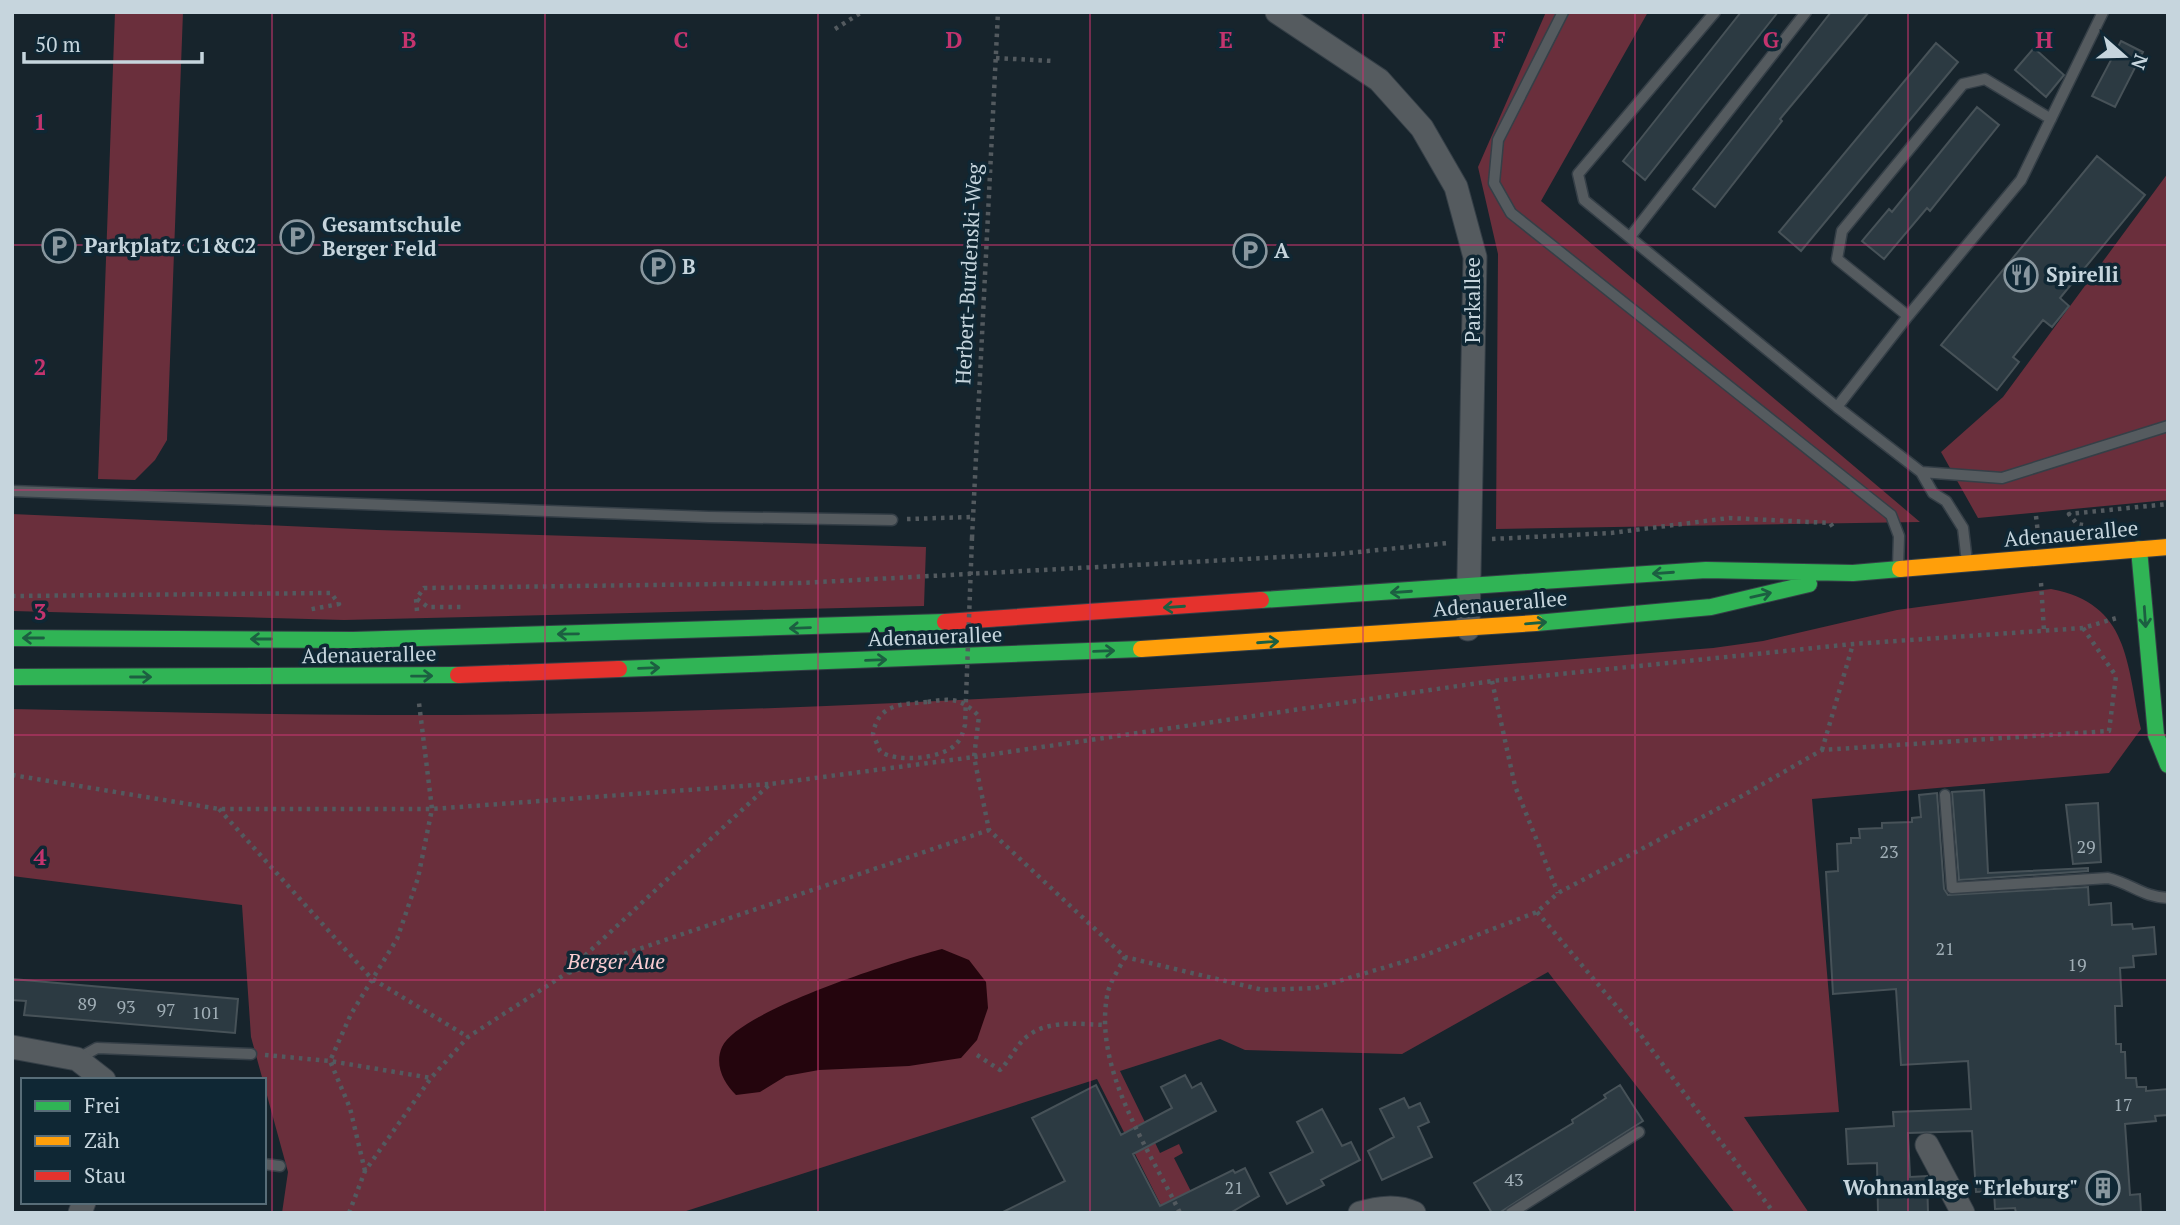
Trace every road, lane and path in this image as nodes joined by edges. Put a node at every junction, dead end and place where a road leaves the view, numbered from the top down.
1 (862, 12) edge
2 (998, 12) edge
3 (1277, 12) edge
4 (1563, 12) edge
5 (1715, 12) edge
6 (1806, 12) edge
7 (2103, 12) edge
8 (835, 29) dead end
9 (996, 58) junction
10 (1053, 61) dead end
11 (2051, 119) junction
12 (1630, 237) junction
13 (1908, 316) junction
14 (1838, 407) junction
15 (2168, 426) edge
16 (1921, 472) junction
17 (12, 491) edge
18 (2168, 504) edge
19 (2069, 514) dead end
20 (2036, 516) dead end
21 (973, 517) junction
22 (892, 520) joint
23 (1835, 530) dead end
24 (2038, 534) dead end
25 (1469, 540) junction
26 (2168, 547) edge
27 (2140, 549) junction
28 (1967, 564) junction
29 (1898, 570) junction
30 (1853, 573) junction
31 (2041, 581) dead end
32 (1469, 587) junction
33 (979, 592) dead end
34 (965, 593) dead end
35 (12, 596) edge
36 (416, 599) junction
37 (339, 604) dead end
38 (469, 607) dead end
39 (1468, 629) junction
40 (2044, 631) junction
41 (12, 638) edge
42 (418, 638) junction
43 (1853, 644) junction
44 (419, 676) junction
45 (12, 677) edge
46 (1492, 681) junction
47 (2168, 684) edge
48 (2150, 685) junction
49 (2162, 735) edge
50 (1822, 750) junction
51 (974, 757) junction
52 (2168, 765) edge
53 (12, 775) edge
54 (770, 784) junction
55 (1945, 795) dead end
56 (219, 809) junction
57 (432, 809) junction
58 (989, 831) junction
59 (1558, 893) junction
60 (2168, 898) edge
61 (1537, 912) junction
62 (1125, 957) junction
63 (564, 975) junction
64 (371, 978) junction
65 (1105, 1025) junction
66 (468, 1038) junction
67 (12, 1047) edge
68 (251, 1054) joint
69 (977, 1055) dead end
70 (77, 1059) junction
71 (330, 1061) junction
72 (101, 1078) edge
73 (431, 1078) junction
74 (1639, 1132) dead end
75 (1927, 1144) dead end
76 (266, 1164) edge
77 (280, 1166) dead end
78 (365, 1171) junction
79 (349, 1213) edge
80 (1180, 1213) edge
81 (1360, 1213) edge
82 (1415, 1213) edge
83 (1511, 1213) edge
84 (1774, 1213) edge
85 (1963, 1213) edge

1 - 8 path
2 - 9 path, Herbert-Burdenski-Weg
3 - 25 street, Parkallee
4 - 29 lane
5 - 12 lane
6 - 12 lane
7 - 11 lane
9 - 10 path
9 - 21 path, Herbert-Burdenski-Weg
11 - 13 lane
11 - 13 lane
12 - 14 lane
13 - 14 lane
14 - 16 lane
15 - 16 lane
16 - 28 lane
17 - 22 lane
18 - 19 path
20 - 24 path
21 - 22 path
21 - 51 path, Herbert-Burdenski-Weg, bridge
23 - 25 path
25 - 32 street, Parkallee
25 - 36 path
26 - 27 main road, Adenauerallee
27 - 28 main road, Adenauerallee
27 -> 48 main road
28 - 29 main road, Adenauerallee
29 - 30 main road, Adenauerallee
30 -> 32 main road, Adenauerallee
39 -> 30 main road, Adenauerallee
31 - 40 path
32 - 39 street, Parkallee
32 -> 42 main road, Adenauerallee
33 - 34 path
35 - 37 path
36 - 38 path
36 - 42 path
44 -> 39 main road, Adenauerallee
40 - 43 path
40 - 50 path
42 -> 41 main road, Adenauerallee
43 - 46 path
43 - 50 path
45 -> 44 main road, Adenauerallee
44 - 57 path
46 - 51 path
46 - 59 path
47 - 48 lane
48 - 49 main road
49 - 52 main road
50 - 59 path
51 - 54 path
51 - 58 path
53 - 56 path
54 - 57 path
54 - 63 path
55 - 60 lane
56 - 57 path
56 - 64 path
57 - 64 path
58 - 62 path
58 - 63 path
59 - 61 path
61 - 62 path
61 - 84 path
62 - 65 path
63 - 66 path
64 - 66 path
64 - 71 path
65 - 69 path
65 - 80 path
66 - 73 path
67 - 70 street
68 - 70 lane
68 - 71 path
70 - 72 street
71 - 73 path
71 - 78 path
73 - 78 path
74 - 83 lane
75 - 85 street
76 - 77 lane
78 - 79 path
81 - 82 street

